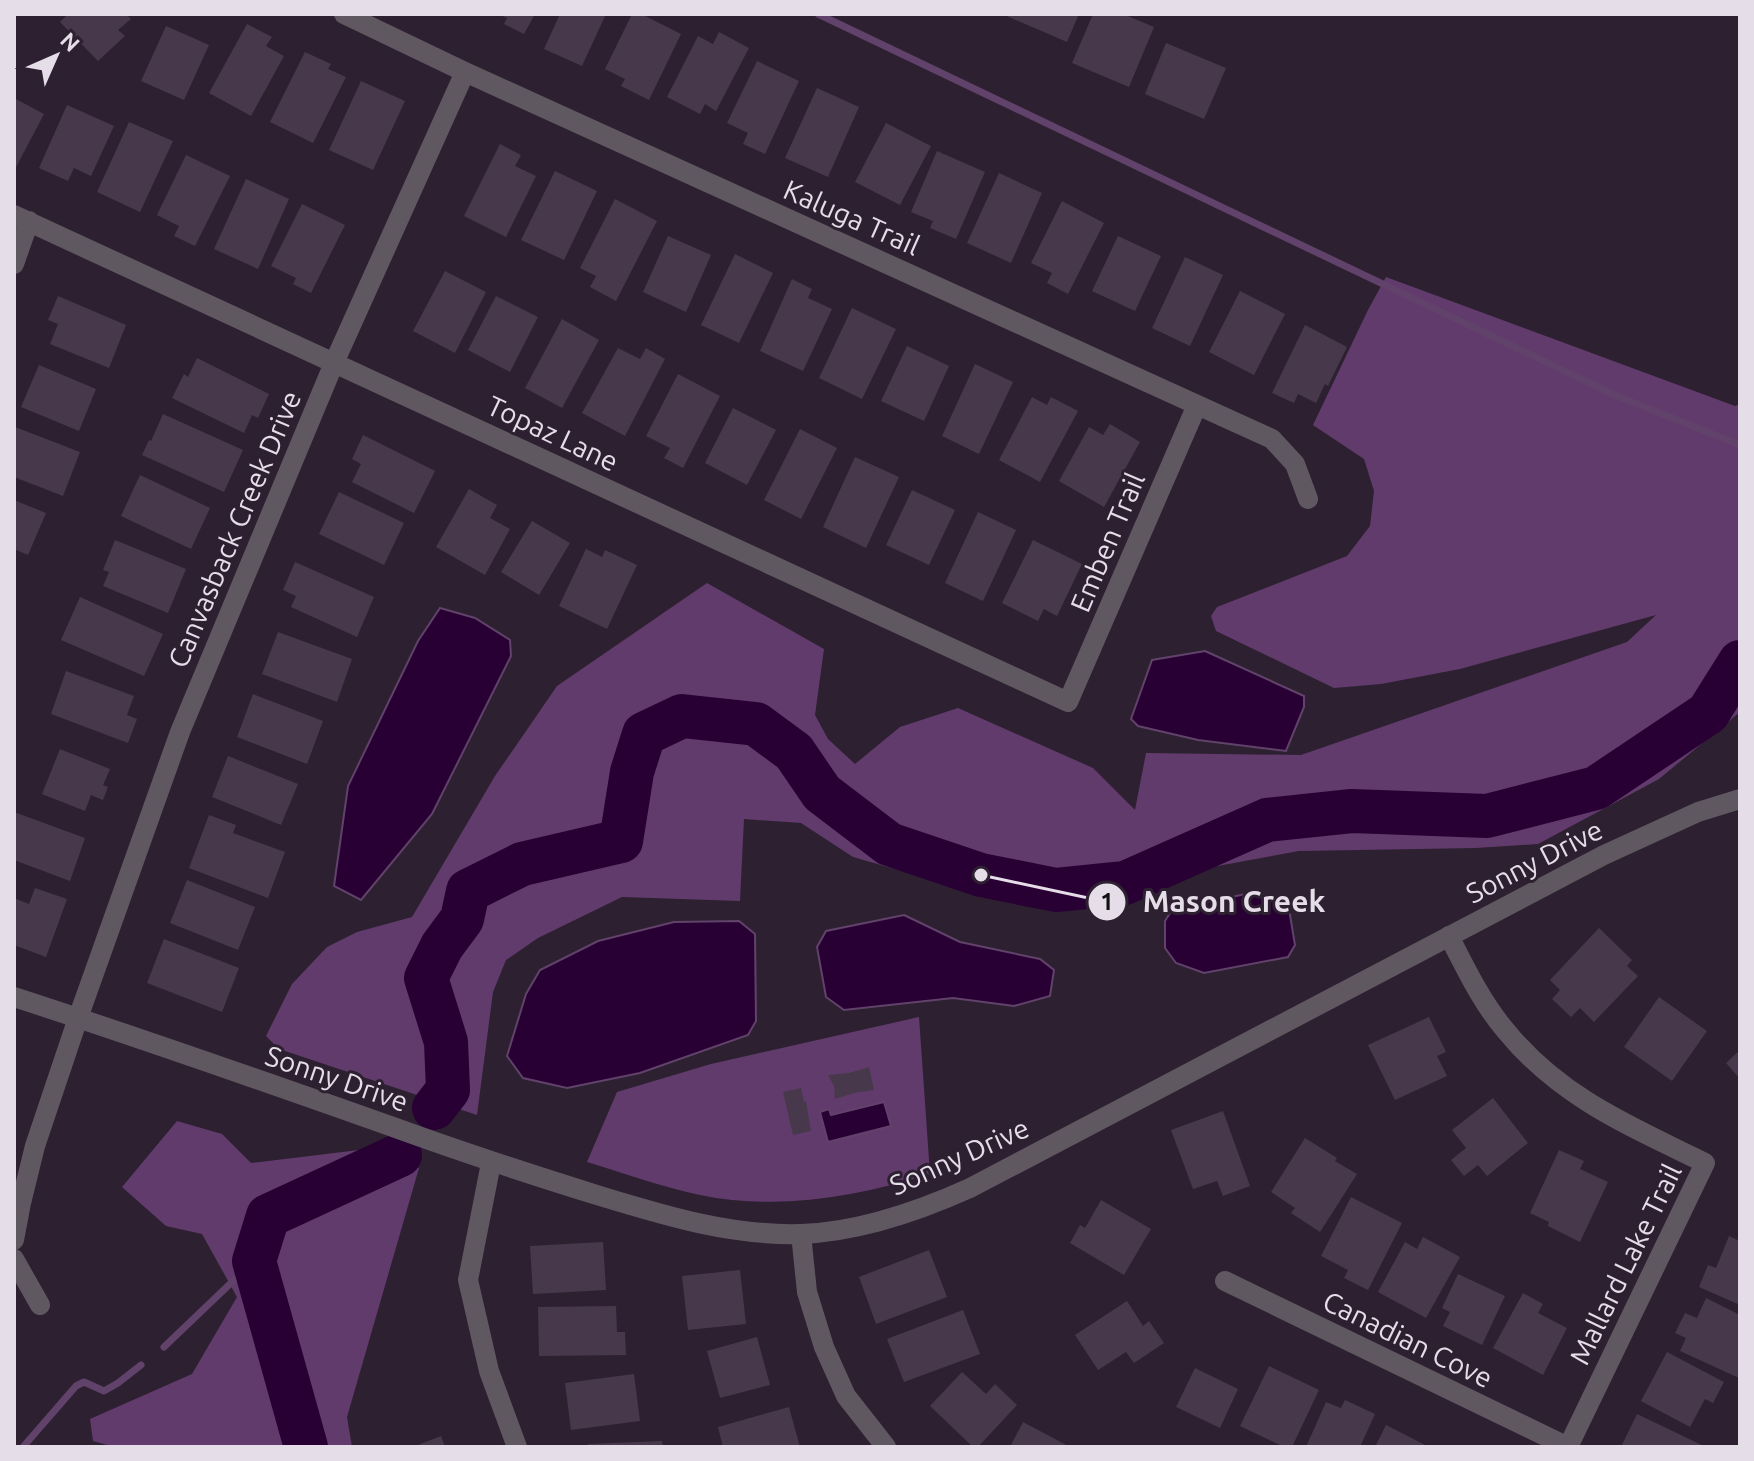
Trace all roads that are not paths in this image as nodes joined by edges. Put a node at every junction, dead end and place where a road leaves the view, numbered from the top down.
1 (344, 14) edge
2 (465, 72) junction
3 (22, 218) edge
4 (14, 264) edge
5 (334, 363) junction
6 (1197, 405) junction
7 (1308, 499) dead end
8 (1068, 702) joint
9 (1740, 799) edge
10 (1449, 936) junction
11 (14, 997) edge
12 (78, 1018) junction
13 (491, 1163) junction
14 (801, 1234) junction
15 (14, 1240) edge
16 (14, 1259) edge
17 (1225, 1281) dead end
18 (40, 1305) dead end
19 (517, 1447) edge
20 (886, 1447) edge
21 (1568, 1447) edge

1 - 2 street, Kaluga Trail
2 - 5 street, Canvasback Creek Drive
2 - 6 street, Kaluga Trail
3 - 4 street
3 - 5 street, Topaz Lane
5 - 8 street, Topaz Lane
5 - 12 street, Canvasback Creek Drive
6 - 7 street, Kaluga Trail
6 - 8 street, Emben Trail
9 - 10 street, Sonny Drive
10 - 14 street, Sonny Drive
10 - 21 street, Mallard Lake Trail
11 - 12 street, Sonny Drive
12 - 13 street, Sonny Drive
12 - 15 street, Canvasback Creek Drive
13 - 14 street, Sonny Drive
13 - 19 street
14 - 20 street
16 - 18 street
17 - 21 street, Canadian Cove

